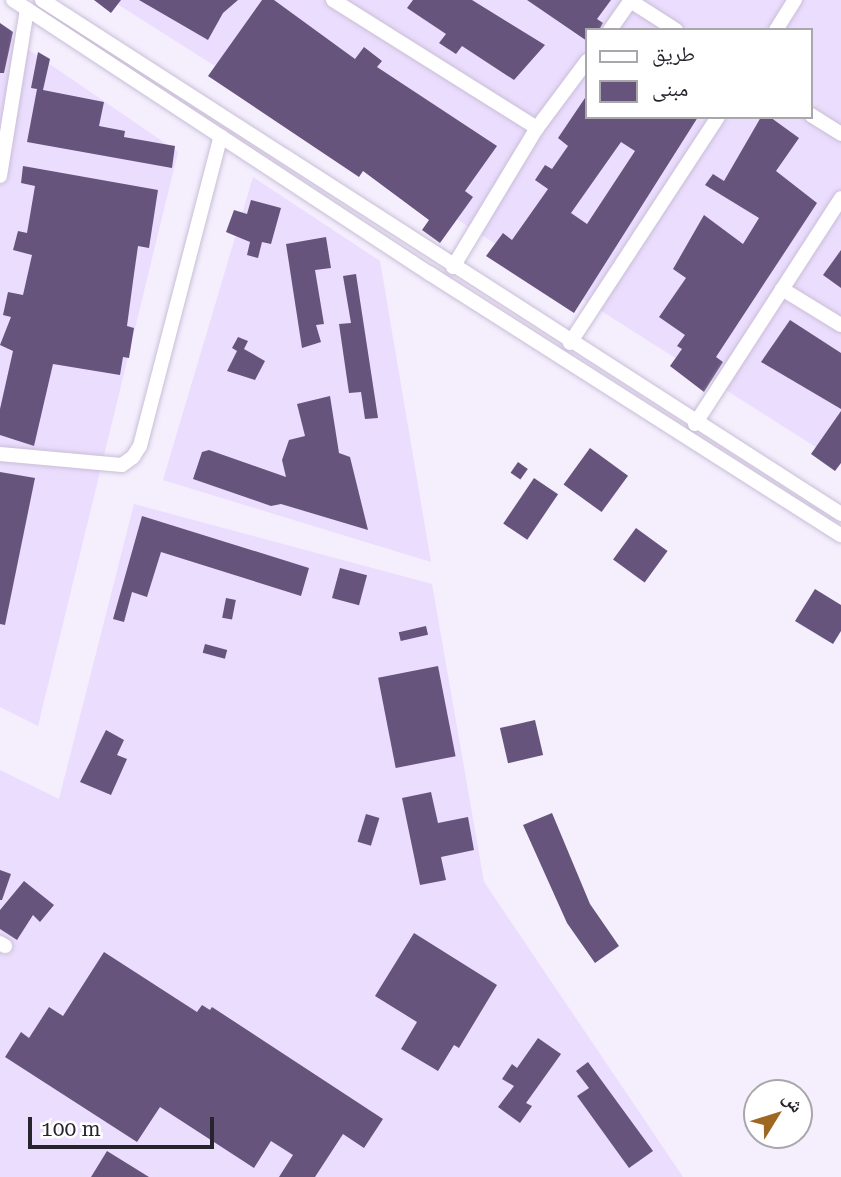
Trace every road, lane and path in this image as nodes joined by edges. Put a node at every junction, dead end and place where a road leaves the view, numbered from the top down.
1 (13, 0) edge
2 (42, 0) edge
3 (333, 0) edge
4 (630, 0) edge
5 (795, 0) edge
6 (27, 9) junction
7 (611, 28) edge
8 (673, 28) edge
9 (777, 28) edge
10 (586, 62) edge
11 (813, 116) edge
12 (718, 119) edge
13 (537, 128) junction
14 (841, 134) edge
15 (221, 136) junction
16 (0, 176) edge
17 (841, 198) edge
18 (453, 267) junction
19 (782, 289) junction
20 (841, 325) edge
21 (570, 343) junction
22 (695, 424) junction
23 (0, 454) edge
24 (841, 514) edge
25 (841, 535) edge

1 - 6 street
2 - 18 street
3 - 13 street
4 - 7 street
4 - 8 street
5 - 9 street
6 - 15 street
6 - 16 street
10 - 13 street
11 - 14 street
12 - 21 street
13 - 18 street
15 - 23 street
15 - 25 street
17 - 19 street
18 - 21 street
19 - 20 street
19 - 22 street
21 - 22 street
22 - 24 street

